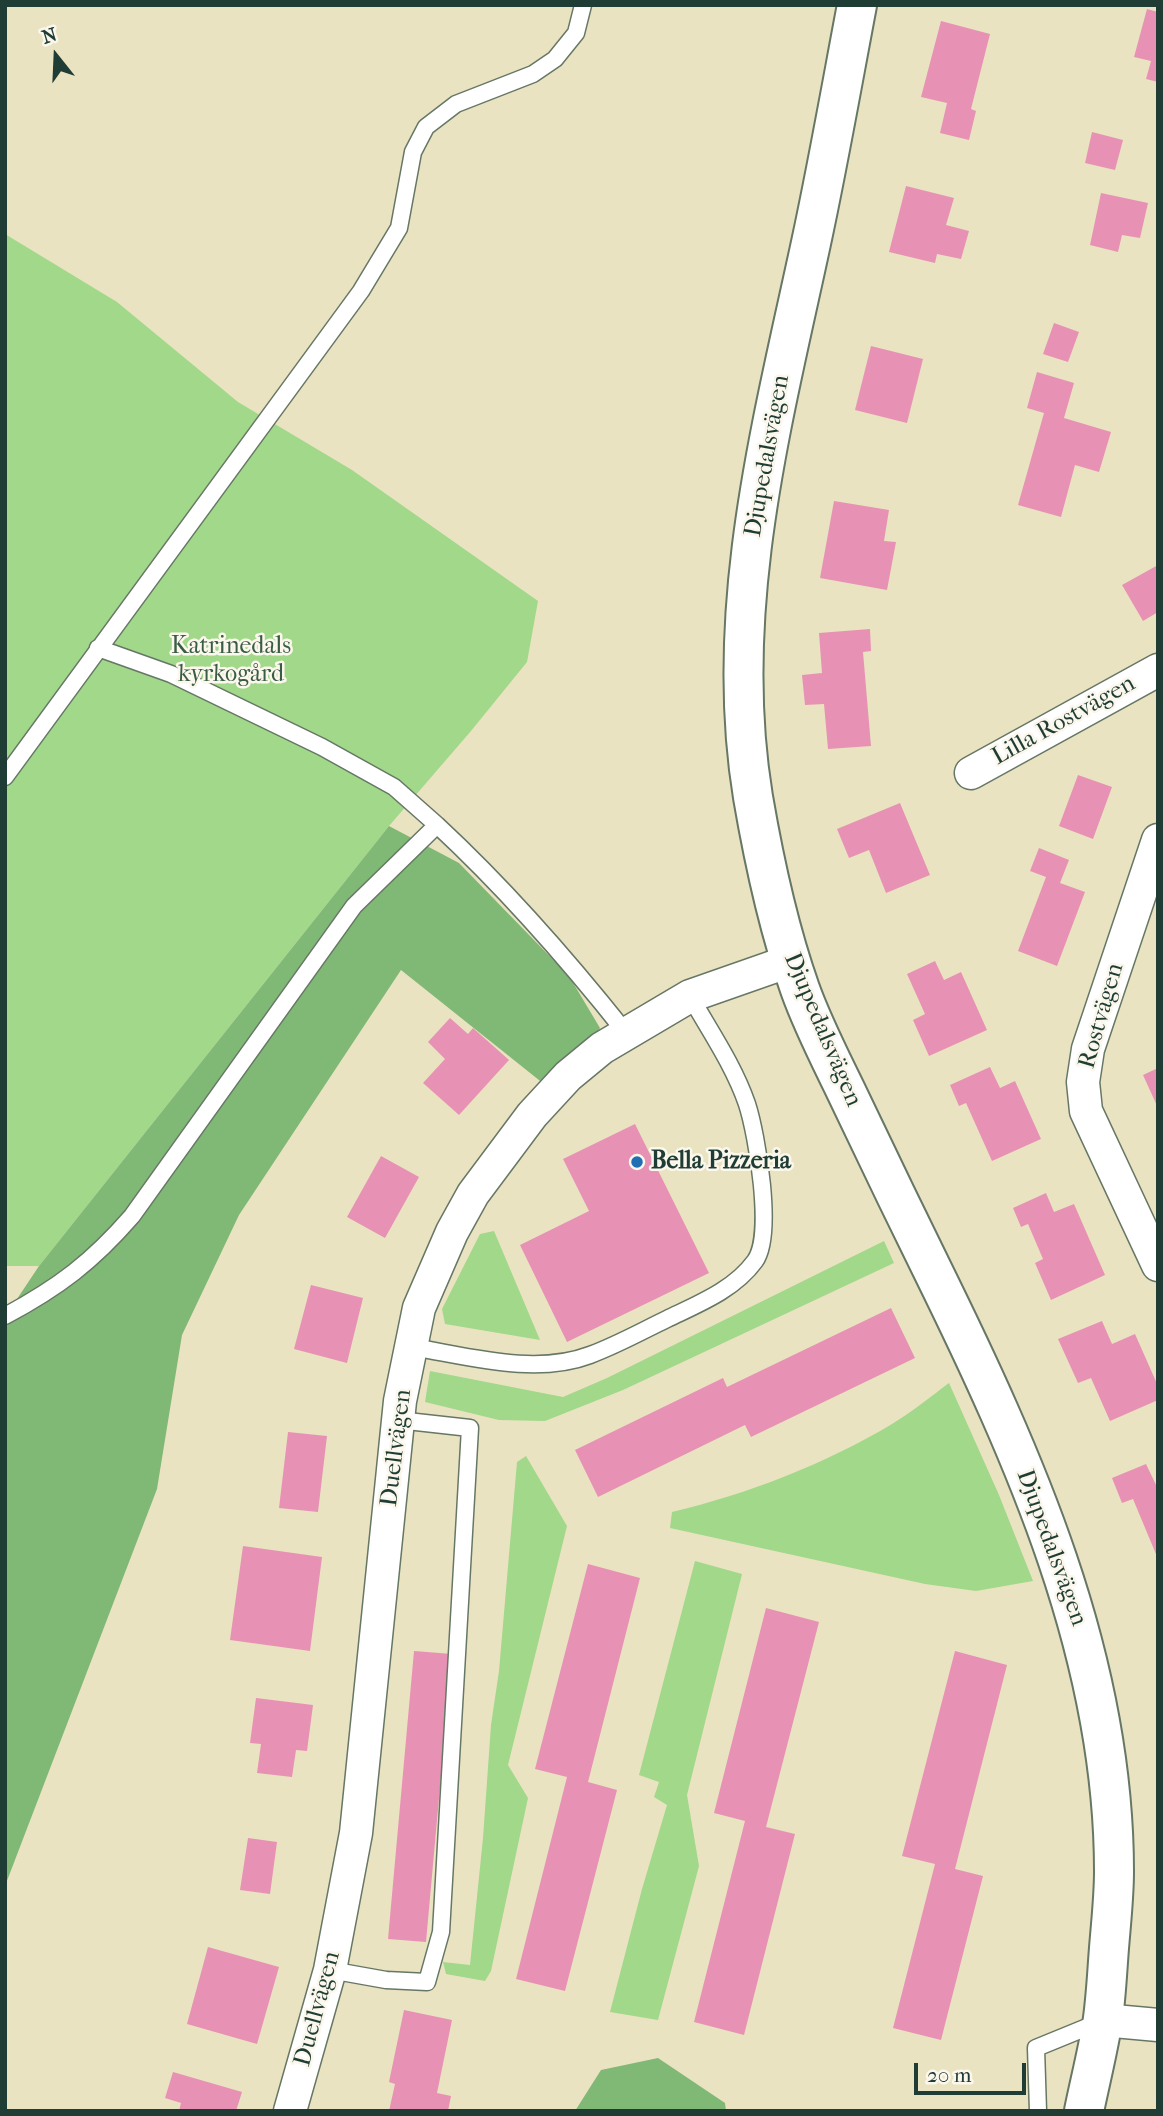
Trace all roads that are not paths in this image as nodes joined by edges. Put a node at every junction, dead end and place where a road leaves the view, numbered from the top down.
1 (583, 5) edge
2 (858, 5) edge
3 (98, 648) junction
4 (1158, 670) edge
5 (971, 773) dead end
6 (5, 777) edge
7 (437, 825) junction
8 (1158, 840) edge
9 (790, 961) junction
10 (690, 996) junction
11 (626, 1033) junction
12 (1158, 1265) edge
13 (5, 1316) edge
14 (412, 1347) junction
15 (398, 1420) junction
16 (330, 1970) junction
17 (1103, 2020) junction
18 (1158, 2025) edge
19 (290, 2111) edge
20 (1038, 2111) edge
21 (1084, 2111) edge

1 - 3 lane
2 - 9 street, Djupedalsvägen
3 - 6 lane
3 - 7 lane
4 - 5 street, Lilla Rostvägen
7 - 11 lane
7 - 13 lane
8 - 12 street, Rostvägen
9 - 10 street, Duellvägen
9 - 17 street, Djupedalsvägen
10 - 11 street, Duellvägen
10 - 14 lane
11 - 14 street, Duellvägen
14 - 15 street, Duellvägen
15 - 16 street, Duellvägen
15 - 16 lane
16 - 19 street, Duellvägen
17 - 18 street
17 - 20 lane
17 - 21 street, Djupedalsvägen

